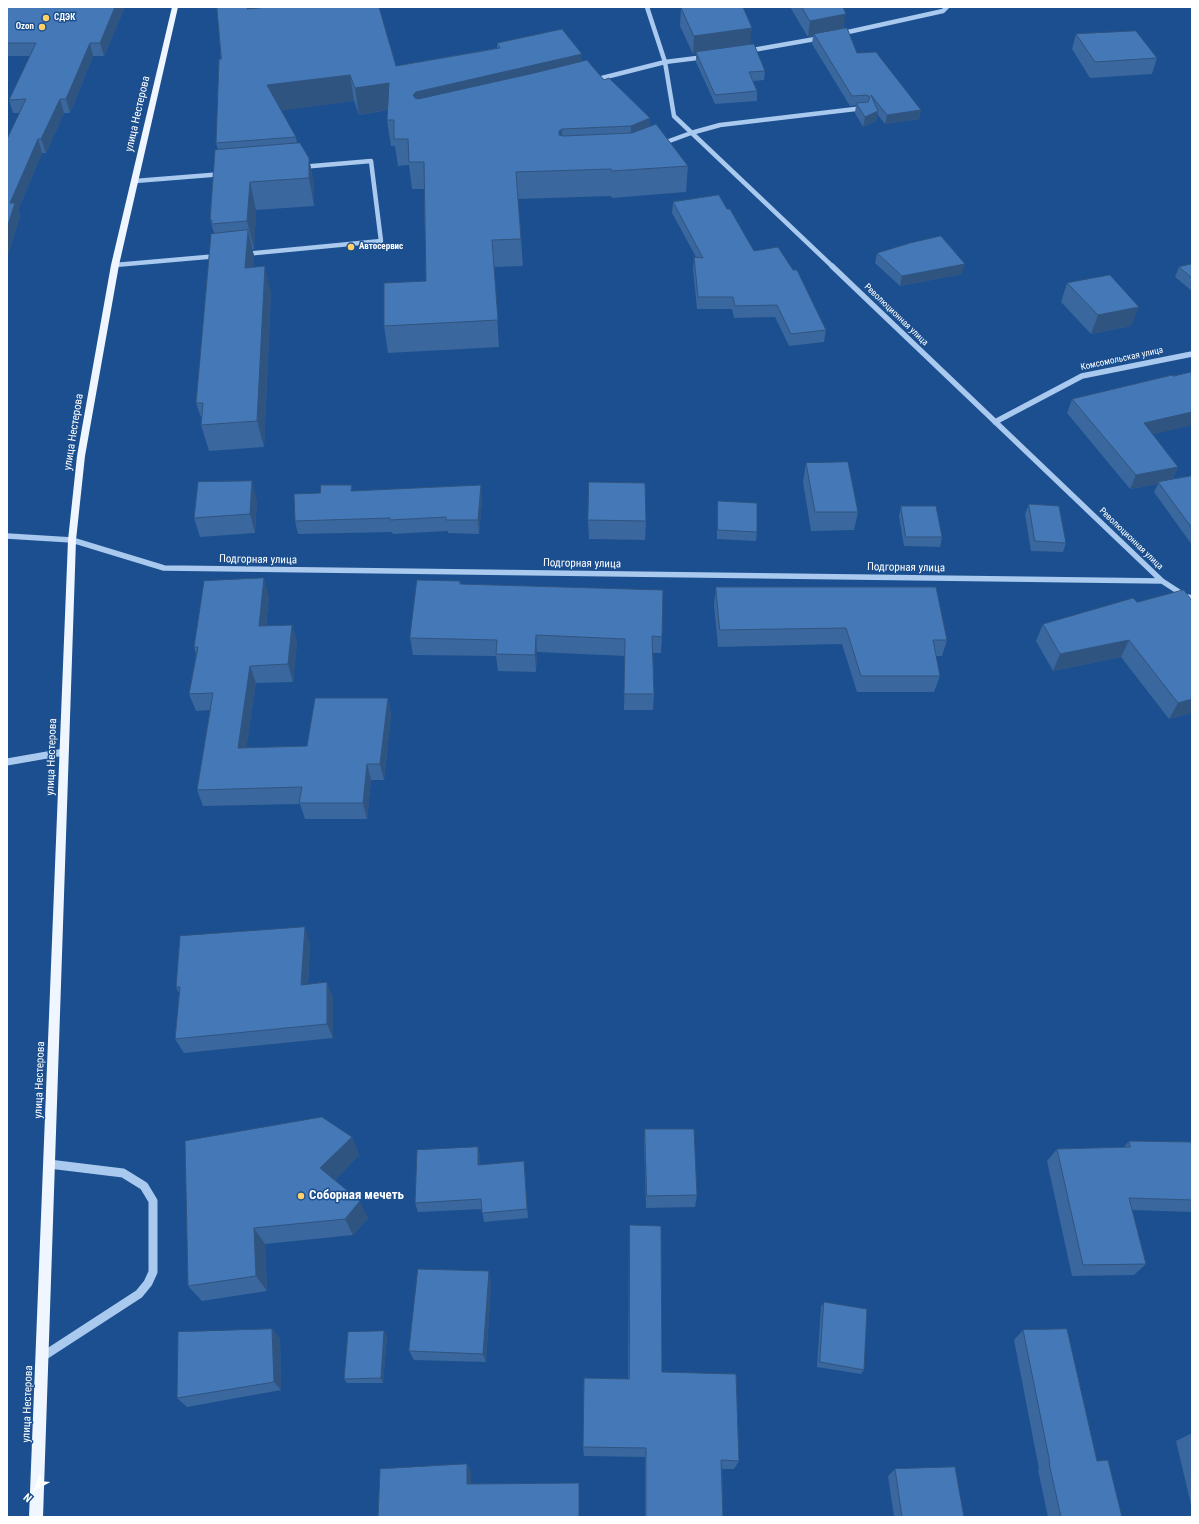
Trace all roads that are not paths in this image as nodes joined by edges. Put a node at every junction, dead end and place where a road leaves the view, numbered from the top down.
1 (175, 7) edge
2 (647, 7) edge
3 (947, 7) edge
4 (831, 36) edge
5 (823, 37) edge
6 (739, 52) edge
7 (709, 56) edge
8 (665, 62) junction
9 (588, 82) edge
10 (865, 108) edge
11 (691, 133) junction
12 (658, 146) edge
13 (292, 168) edge
14 (229, 173) edge
15 (135, 181) junction
16 (240, 254) edge
17 (224, 256) edge
18 (115, 266) junction
19 (1192, 354) edge
20 (995, 422) junction
21 (7, 536) edge
22 (72, 540) junction
23 (1162, 581) junction
24 (1192, 600) edge
25 (64, 752) junction
26 (7, 762) edge
27 (49, 1164) junction
28 (42, 1357) junction
29 (36, 1517) edge

1 - 15 main road, улица Нестерова
2 - 8 street, Революционная улица
3 - 4 street
5 - 6 street
7 - 8 street
8 - 9 street
8 - 11 street, Революционная улица
10 - 11 street
11 - 12 street
11 - 20 street, Революционная улица
13 - 16 street
14 - 15 street
15 - 18 main road, улица Нестерова
17 - 18 street
18 - 22 main road, улица Нестерова
19 - 20 street, Комсомольская улица
20 - 23 street, Революционная улица
21 - 22 street, Подгорная улица
22 - 23 street, Подгорная улица
22 - 25 main road, улица Нестерова
23 - 24 street, Революционная улица
25 - 26 street
25 - 27 main road, улица Нестерова
27 - 28 main road, улица Нестерова
27 - 28 street
28 - 29 main road, улица Нестерова

